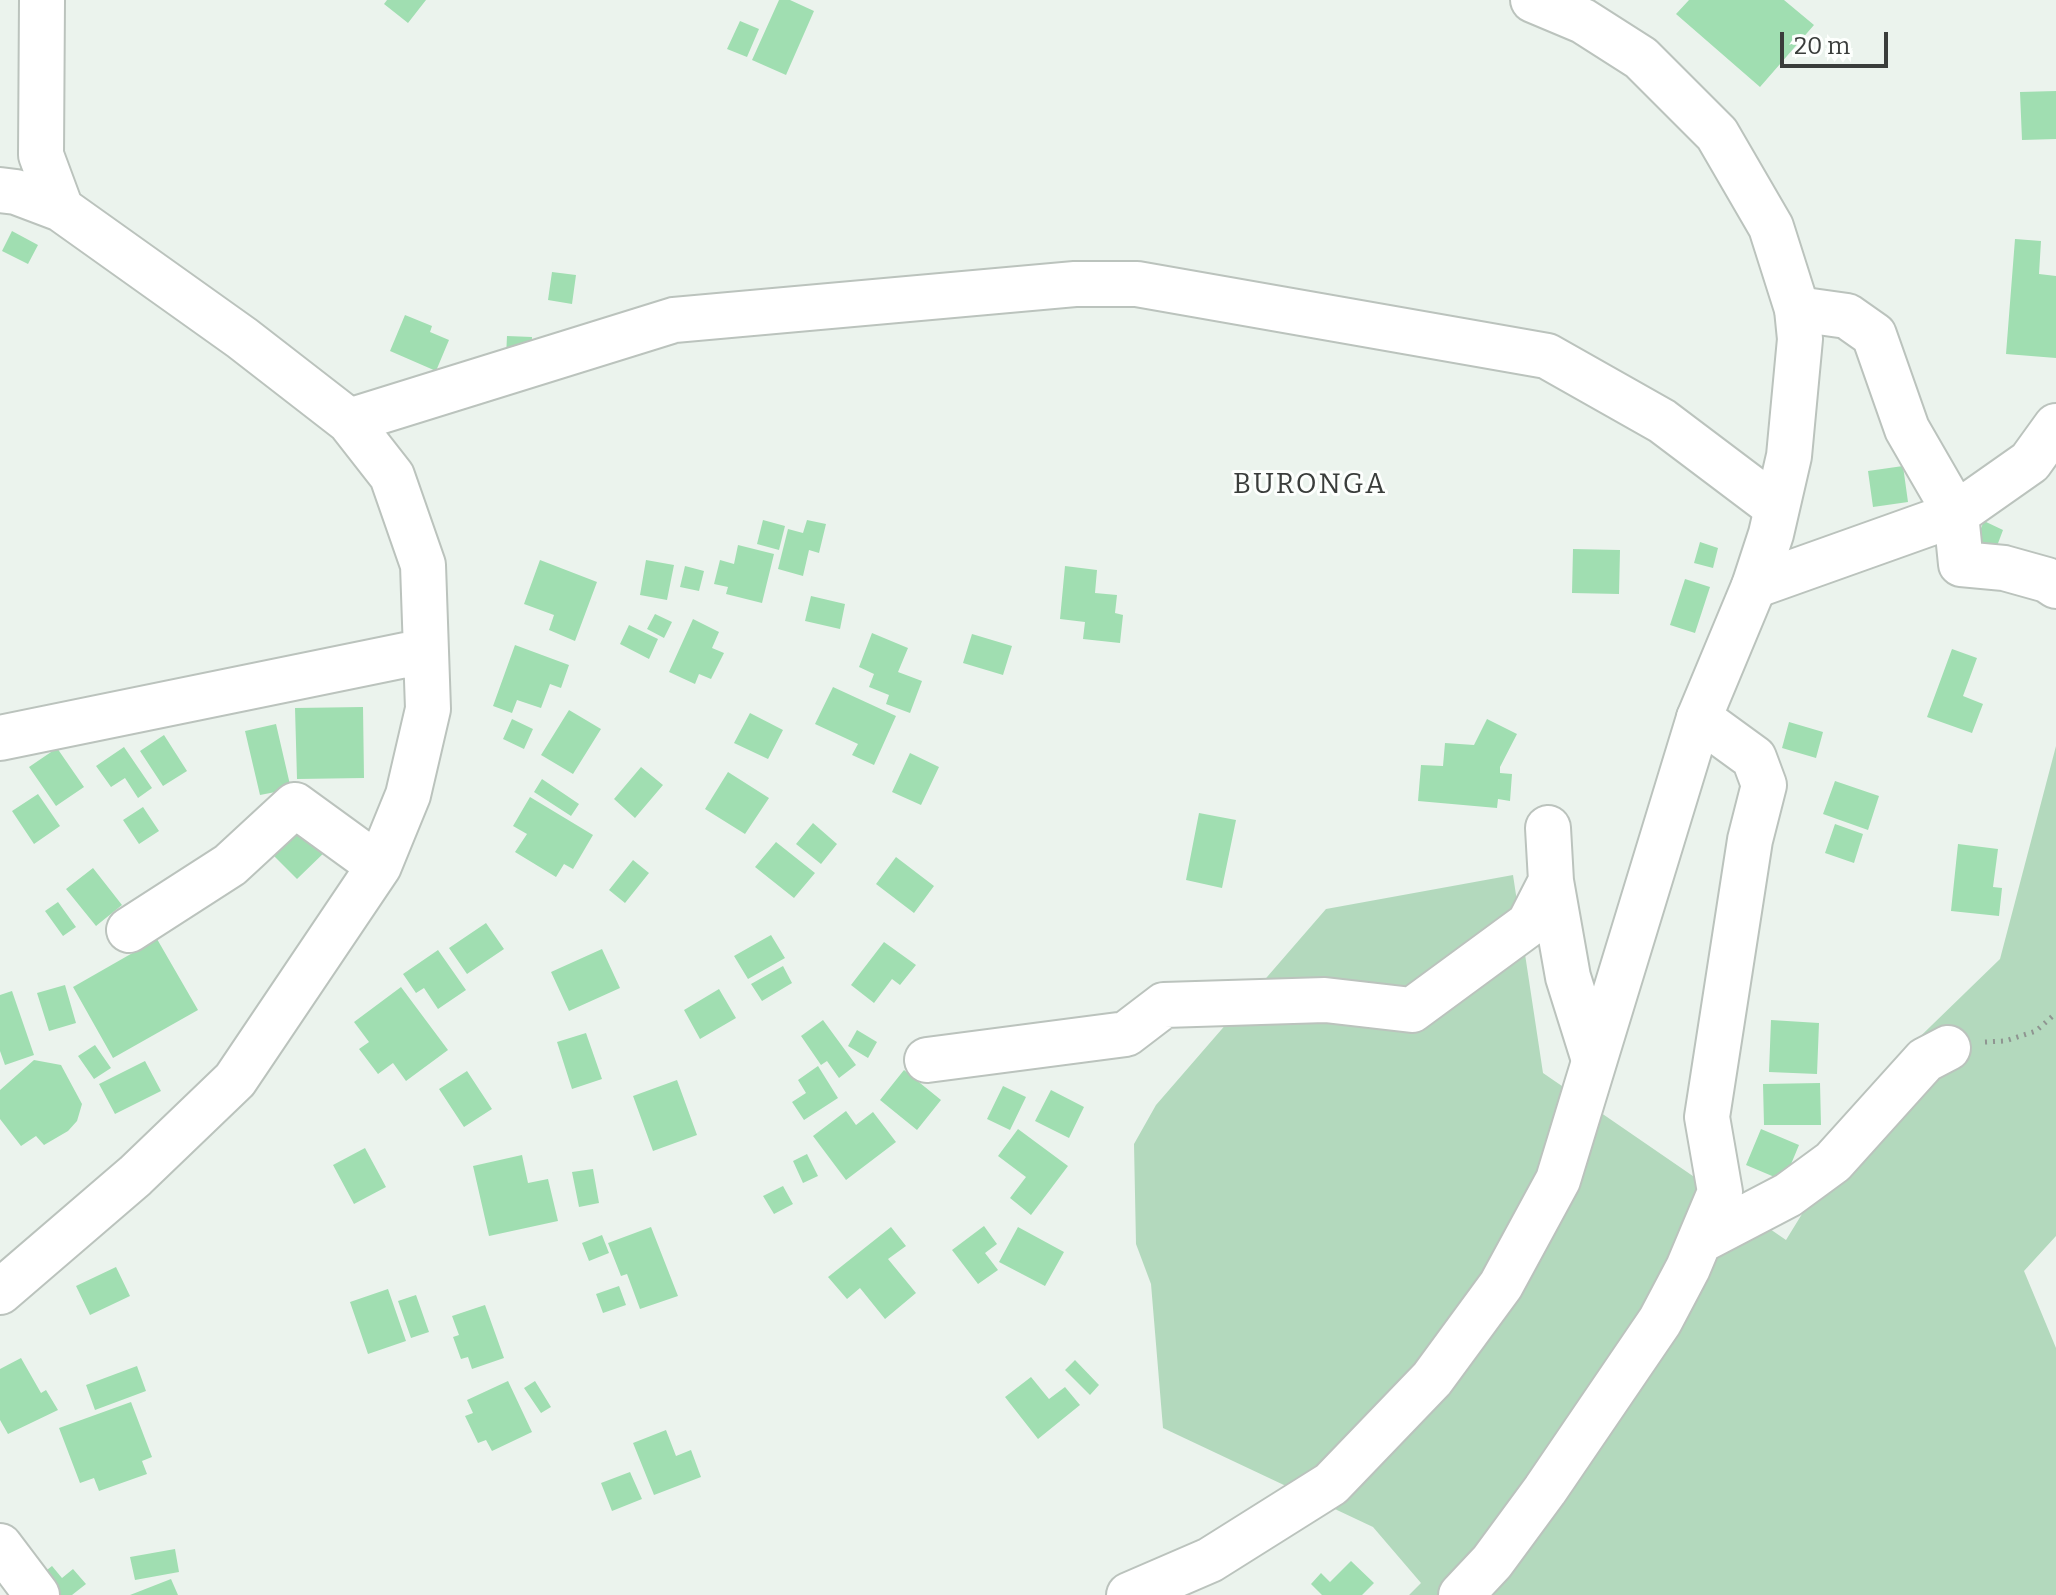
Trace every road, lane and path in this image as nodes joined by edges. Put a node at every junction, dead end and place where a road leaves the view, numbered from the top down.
1 (42, 0) edge
2 (1533, 0) edge
3 (0, 190) edge
4 (61, 209) junction
5 (1797, 309) junction
6 (349, 421) junction
7 (2056, 426) edge
8 (1776, 507) junction
9 (1956, 514) junction
10 (1754, 586) junction
11 (2056, 586) edge
12 (425, 651) junction
13 (1699, 718) junction
14 (0, 738) edge
15 (1548, 828) dead end
16 (379, 866) junction
17 (1551, 881) junction
18 (129, 930) dead end
19 (2056, 1013) edge
20 (1948, 1048) joint
21 (927, 1060) dead end
22 (1594, 1060) junction
23 (1700, 1241) junction
24 (0, 1292) edge
25 (0, 1546) edge
26 (37, 1595) edge
27 (1129, 1595) edge
28 (1461, 1595) edge

1 - 4 main road
2 - 5 main road
3 - 4 main road
4 - 6 main road
5 - 8 main road
5 - 9 main road
6 - 8 main road
6 - 12 main road
7 - 9 main road
8 - 10 main road
9 - 10 main road
9 - 11 main road
10 - 13 main road
12 - 14 main road
12 - 16 main road
13 - 22 main road
13 - 23 main road
15 - 17 main road
16 - 18 main road
16 - 24 main road
17 - 21 main road
17 - 22 main road
19 - 20 path
20 - 23 main road
22 - 27 main road
23 - 28 main road
25 - 26 main road

